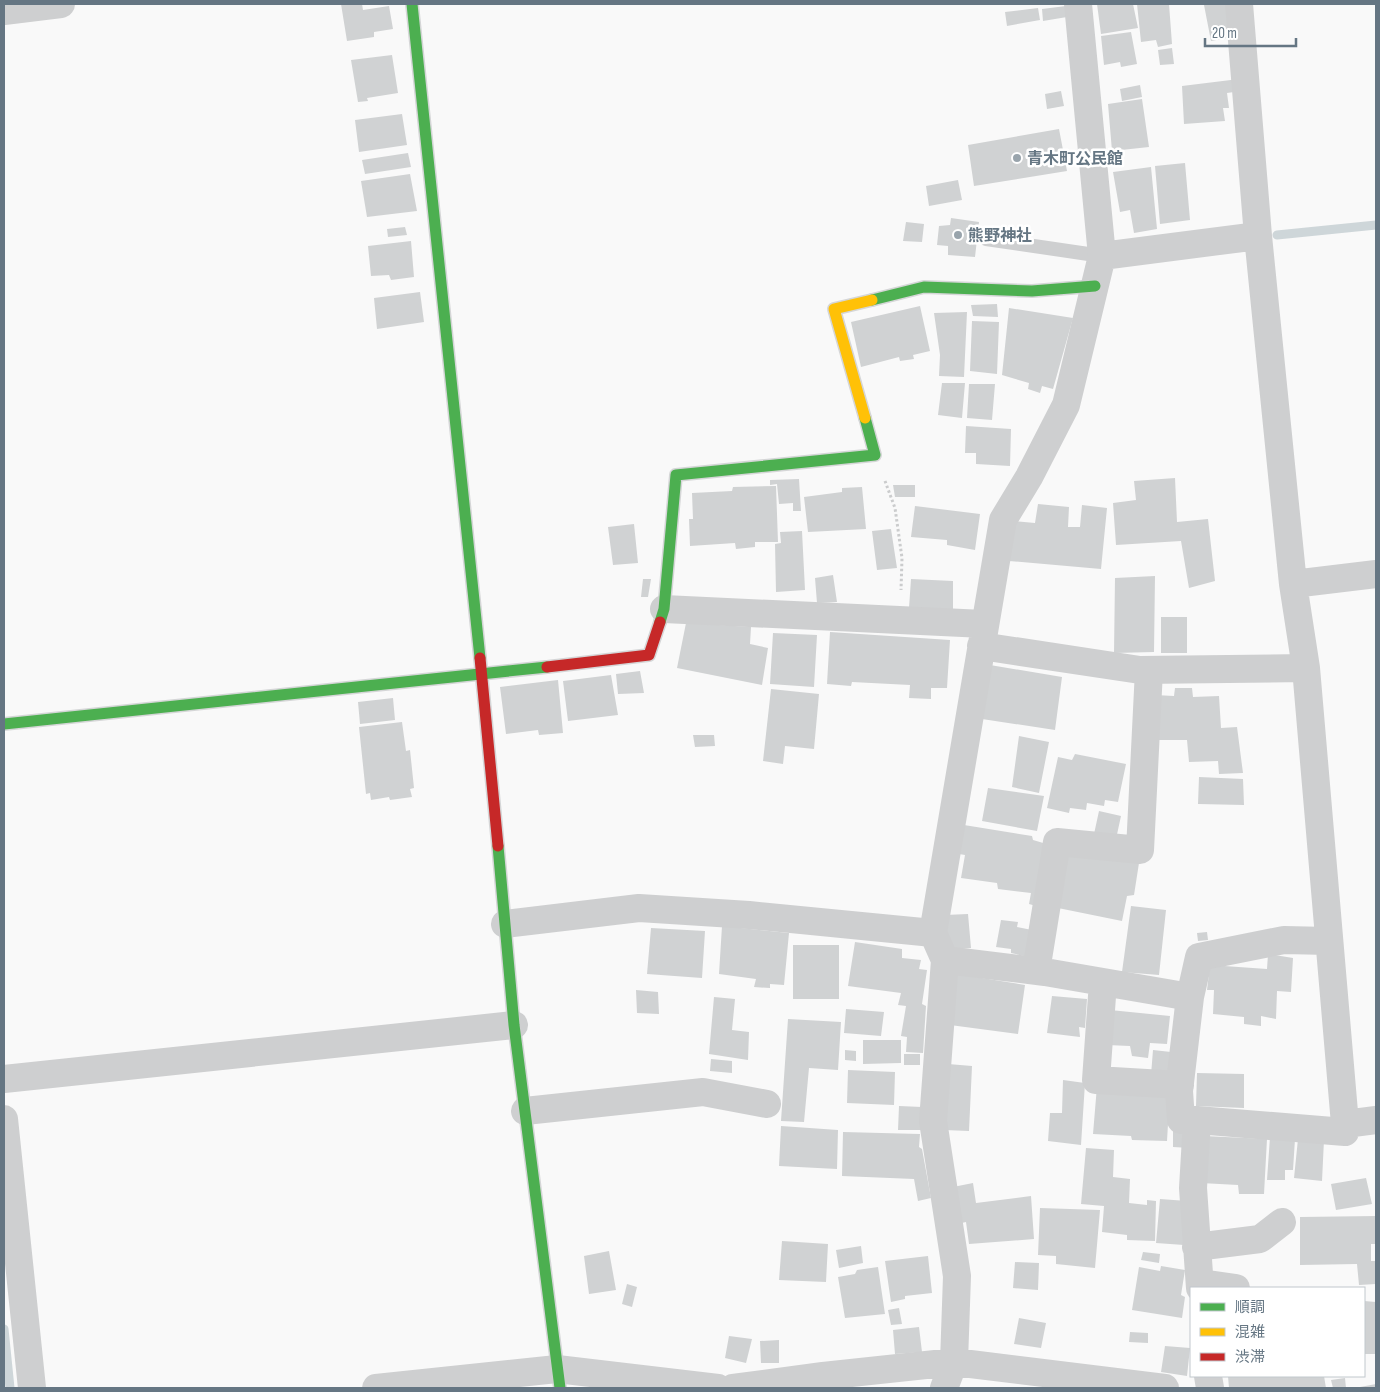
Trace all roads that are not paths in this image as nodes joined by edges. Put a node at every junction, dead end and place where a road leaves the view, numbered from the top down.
1 (62, 4) edge
2 (412, 4) edge
3 (1078, 4) edge
4 (1238, 4) edge
5 (4, 11) edge
6 (1258, 236) junction
7 (986, 239) dead end
8 (1102, 256) junction
9 (1094, 286) junction
10 (1376, 574) edge
11 (1293, 584) junction
12 (664, 609) junction
13 (983, 635) junction
14 (1306, 668) junction
15 (1149, 670) junction
16 (482, 675) junction
17 (4, 724) edge
18 (505, 924) junction
19 (932, 933) junction
20 (1328, 941) junction
21 (945, 960) junction
22 (1036, 971) junction
23 (1104, 982) junction
24 (1190, 997) junction
25 (514, 1025) junction
26 (4, 1079) edge
27 (1180, 1084) junction
28 (767, 1104) dead end
29 (525, 1111) junction
30 (4, 1119) edge
31 (1197, 1120) junction
32 (1376, 1120) edge
33 (1345, 1124) junction
34 (1282, 1222) dead end
35 (1196, 1247) junction
36 (1200, 1286) edge
37 (1218, 1287) edge
38 (954, 1362) junction
39 (558, 1378) edge
40 (32, 1388) edge
41 (376, 1388) edge
42 (718, 1388) edge
43 (733, 1388) edge
44 (944, 1388) edge
45 (1165, 1388) edge

1 - 5 street
2 - 16 street
3 - 8 street
4 - 6 street
6 - 8 street
6 - 11 street
7 - 8 lane
8 - 9 street
9 - 12 street
9 - 13 street
10 - 11 street
11 - 14 street
12 - 13 street
12 - 16 street
13 - 15 street
13 - 19 street
14 - 15 street
14 - 20 street
15 - 22 street
16 - 17 street
16 - 18 street
18 - 19 street
18 - 25 street
19 - 21 street
20 - 24 street
20 - 33 street
21 - 22 street
21 - 38 street
22 - 23 street
23 - 24 street
23 - 27 street
24 - 27 street
25 - 26 street
25 - 29 street
27 - 31 street
28 - 29 street
29 - 39 street
30 - 40 street
31 - 33 street
31 - 35 street
32 - 33 street
34 - 35 street
35 - 36 street
36 - 37 street
38 - 43 street
38 - 44 street
38 - 45 street
39 - 41 street
39 - 42 street

